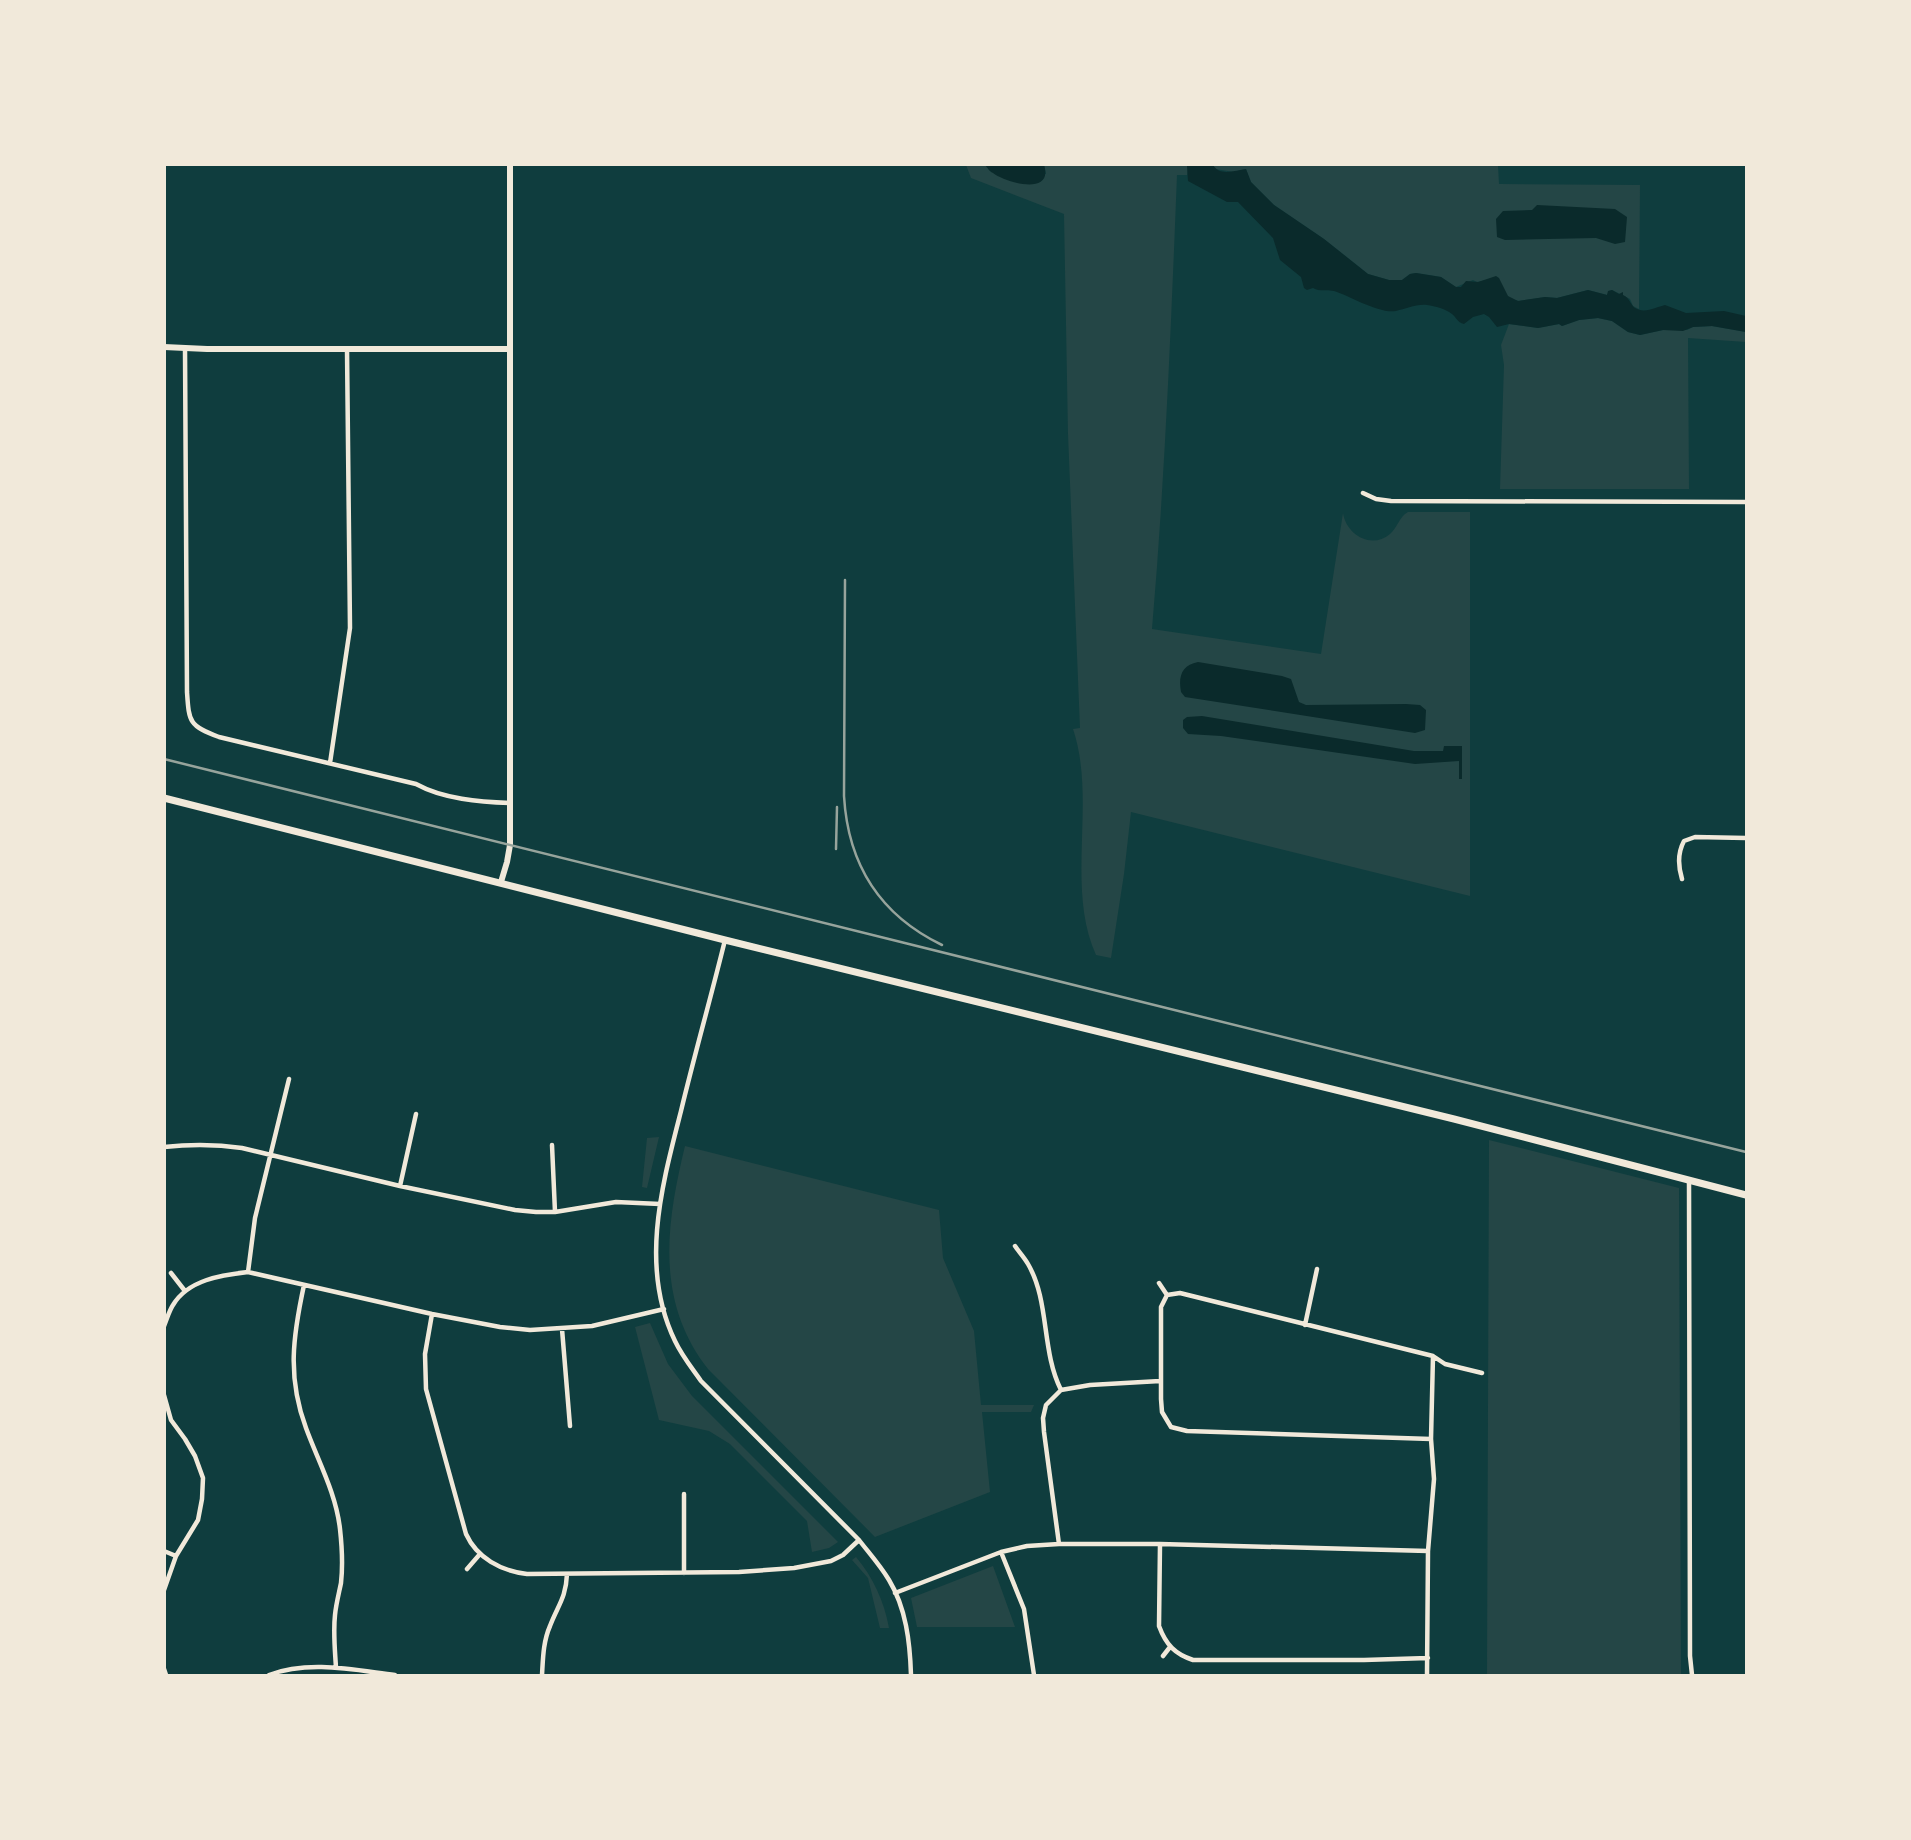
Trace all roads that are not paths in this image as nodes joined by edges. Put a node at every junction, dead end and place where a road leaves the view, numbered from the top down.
1 (510, 164) edge
2 (164, 347) edge
3 (185, 348) junction
4 (347, 349) junction
5 (510, 349) junction
6 (1363, 493) dead end
7 (1746, 502) edge
8 (330, 763) junction
9 (164, 798) edge
10 (510, 803) junction
11 (1746, 838) edge
12 (1682, 879) dead end
13 (501, 882) junction
14 (725, 940) junction
15 (289, 1079) dead end
16 (416, 1114) dead end
17 (552, 1145) dead end
18 (164, 1147) edge
19 (271, 1155) junction
20 (1689, 1180) junction
21 (400, 1186) junction
22 (1746, 1195) edge
23 (660, 1204) junction
24 (555, 1212) junction
25 (1015, 1246) dead end
26 (1317, 1269) dead end
27 (248, 1272) junction
28 (172, 1273) dead end
29 (1159, 1283) dead end
30 (304, 1285) junction
31 (185, 1292) junction
32 (1167, 1295) junction
33 (664, 1309) junction
34 (432, 1314) junction
35 (1305, 1325) junction
36 (164, 1326) edge
37 (562, 1329) junction
38 (1433, 1356) junction
39 (1482, 1373) dead end
40 (1160, 1381) junction
41 (1061, 1390) junction
42 (164, 1395) edge
43 (570, 1426) dead end
44 (1432, 1439) junction
45 (684, 1494) dead end
46 (859, 1540) junction
47 (1059, 1544) junction
48 (1160, 1544) junction
49 (164, 1551) edge
50 (1428, 1551) junction
51 (1002, 1552) junction
52 (480, 1554) junction
53 (176, 1556) junction
54 (467, 1569) dead end
55 (684, 1573) junction
56 (567, 1574) junction
57 (164, 1590) edge
58 (895, 1593) junction
59 (1170, 1647) junction
60 (1163, 1656) dead end
61 (1428, 1658) junction
62 (336, 1668) junction
63 (164, 1669) edge
64 (166, 1675) edge
65 (269, 1675) edge
66 (395, 1675) edge
67 (542, 1675) edge
68 (911, 1675) edge
69 (1034, 1675) edge
70 (1427, 1675) edge
71 (1692, 1675) edge

1 - 5 street
2 - 3 street
3 - 4 street
3 - 8 street
4 - 5 street
4 - 8 street
5 - 10 street
6 - 7 street
8 - 10 street
9 - 13 main road
10 - 13 street
11 - 12 street
13 - 14 main road
14 - 20 main road
14 - 23 street
15 - 19 street
16 - 21 street
17 - 24 street
18 - 19 street
19 - 21 street
19 - 27 street
20 - 22 main road
20 - 71 street
21 - 24 street
23 - 24 street
23 - 33 street
25 - 41 street
26 - 35 street
27 - 30 street
27 - 31 street
28 - 31 street
29 - 32 street
30 - 34 street
30 - 62 street
31 - 36 street
32 - 35 street
32 - 40 street
33 - 37 street
33 - 46 street
34 - 37 street
34 - 52 street
35 - 38 street
37 - 43 street
38 - 39 street
38 - 44 street
40 - 41 street
40 - 44 street
41 - 47 street
42 - 53 street
44 - 50 street
45 - 55 street
46 - 55 street
46 - 58 street
47 - 48 street
47 - 51 street
48 - 50 street
48 - 59 street
49 - 53 street
50 - 61 street
51 - 58 street
51 - 69 street
52 - 54 street
52 - 56 street
53 - 57 street
55 - 56 street
56 - 67 street
58 - 68 street
59 - 60 street
59 - 61 street
61 - 70 street
62 - 65 street
62 - 66 street
63 - 64 street

